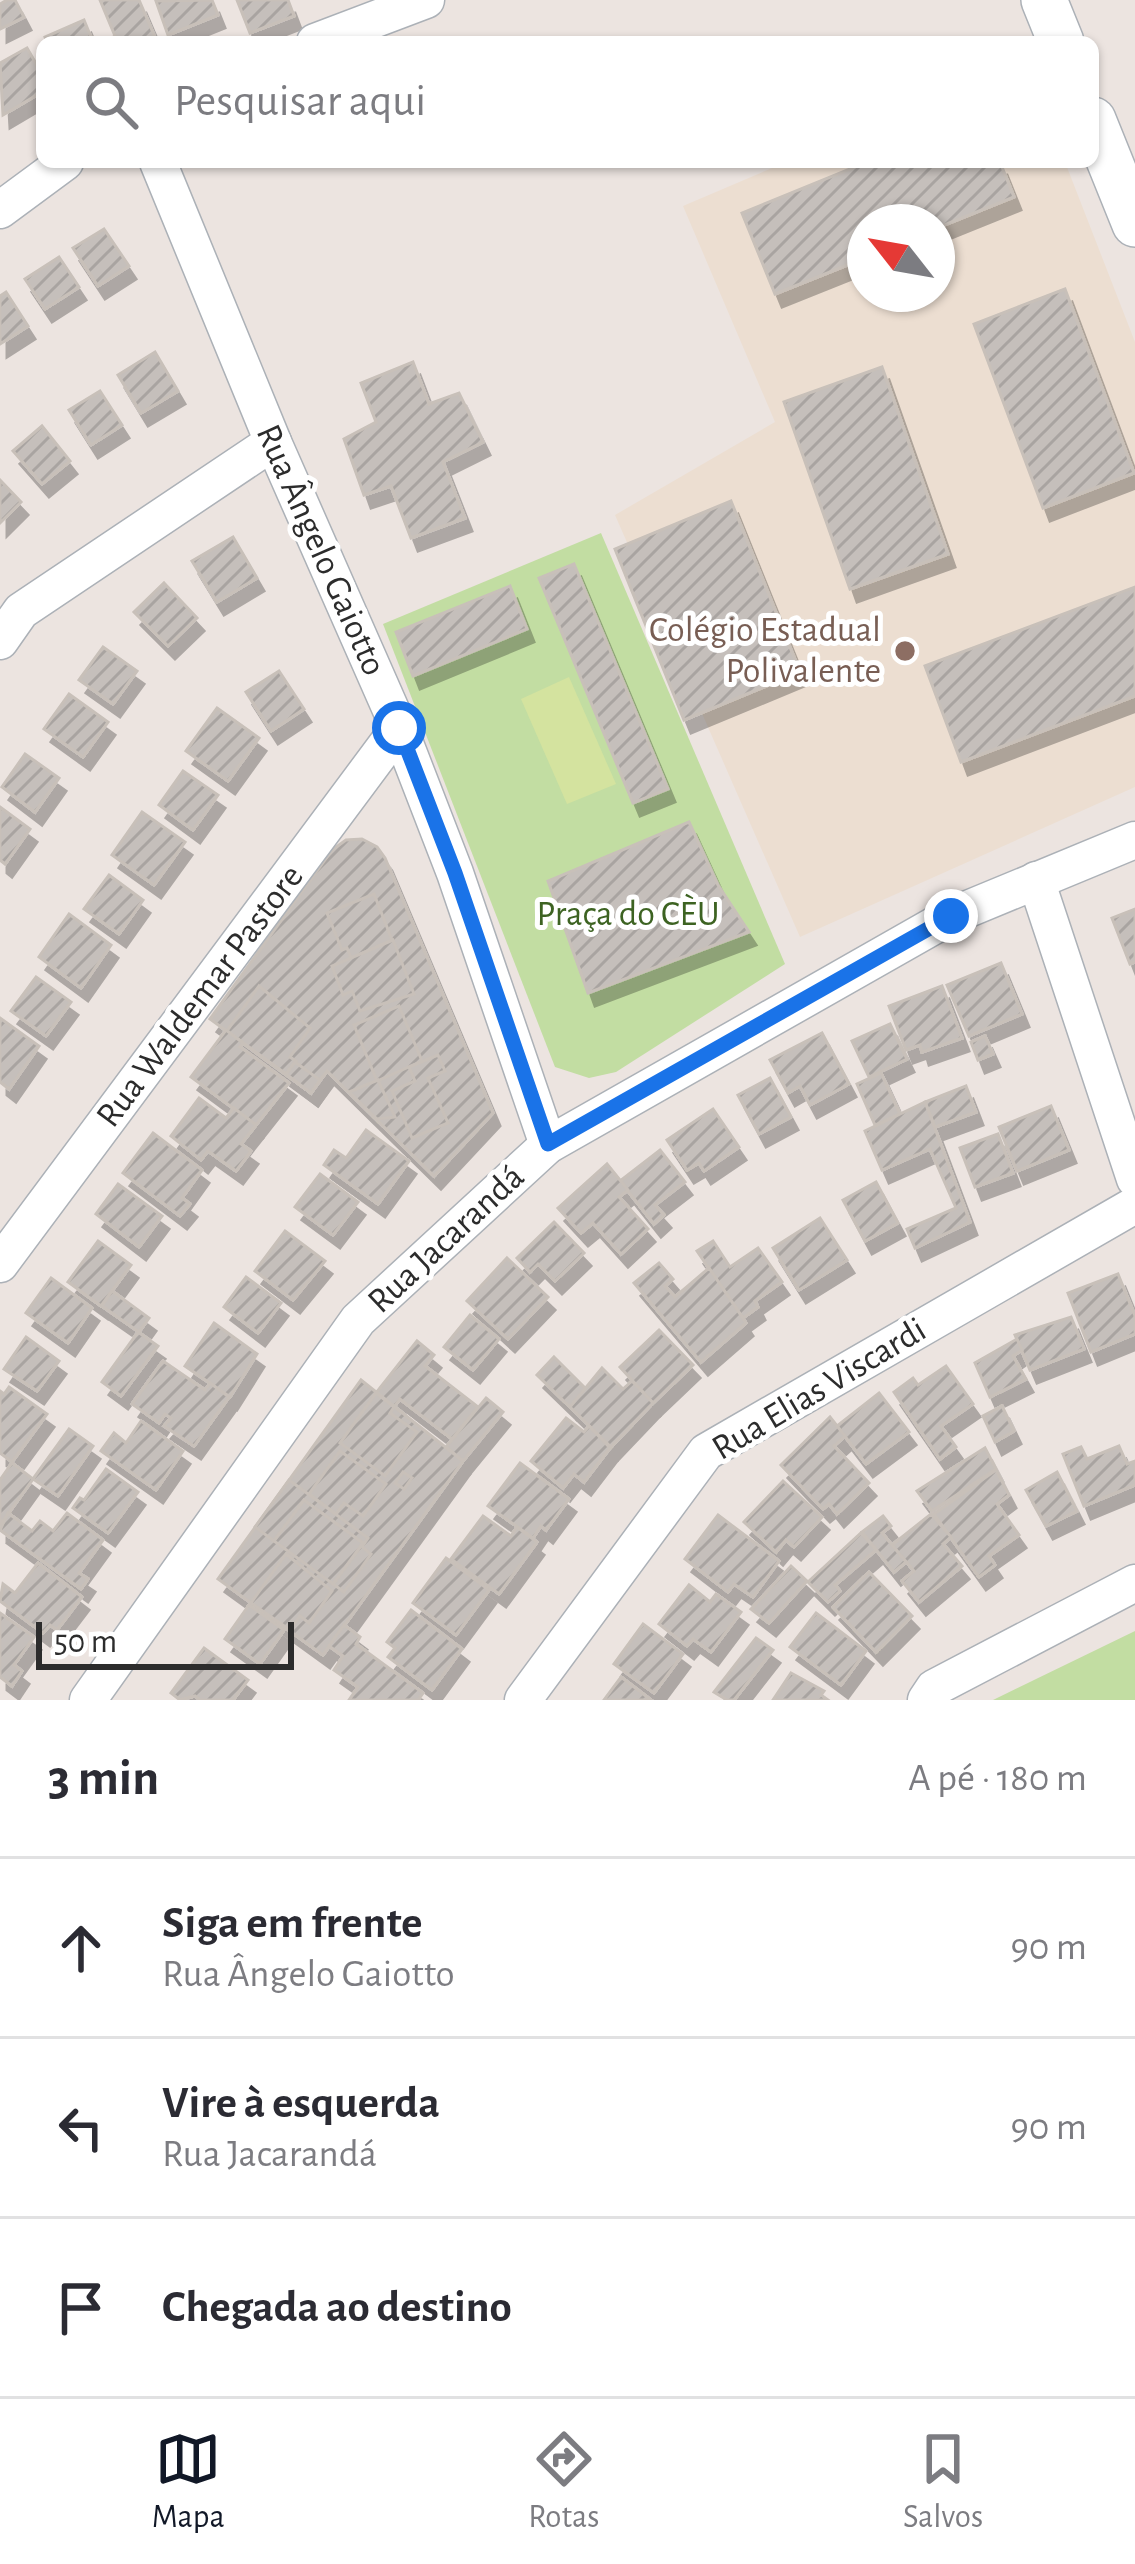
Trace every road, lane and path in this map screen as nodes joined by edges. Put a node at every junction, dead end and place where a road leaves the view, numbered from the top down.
1 (426, 0) edge
2 (1044, 0) edge
3 (331, 36) edge
4 (1059, 36) edge
5 (1099, 135) edge
6 (57, 168) edge
7 (160, 168) edge
8 (0, 210) edge
9 (1135, 224) edge
10 (273, 442) junction
11 (0, 641) edge
12 (399, 728) junction
13 (1135, 840) edge
14 (1036, 880) junction
15 (548, 1144) junction
16 (1135, 1179) edge
17 (1135, 1205) edge
18 (0, 1264) edge
19 (1135, 1582) edge
20 (88, 1700) edge
21 (523, 1700) edge
22 (926, 1700) edge

1 - 3 street
2 - 4 street
5 - 9 street
6 - 8 street
7 - 10 street, Rua Ângelo Gaiotto
10 - 11 street
10 - 12 street, Rua Ângelo Gaiotto
12 - 15 street, Rua Ângelo Gaiotto
12 - 18 street, Rua Waldemar Pastore
13 - 14 street, Rua Jacarandá
14 - 15 street, Rua Jacarandá
14 - 16 street
15 - 20 street, Rua Jacarandá
17 - 21 street, Rua Elias Viscardi
19 - 22 street

